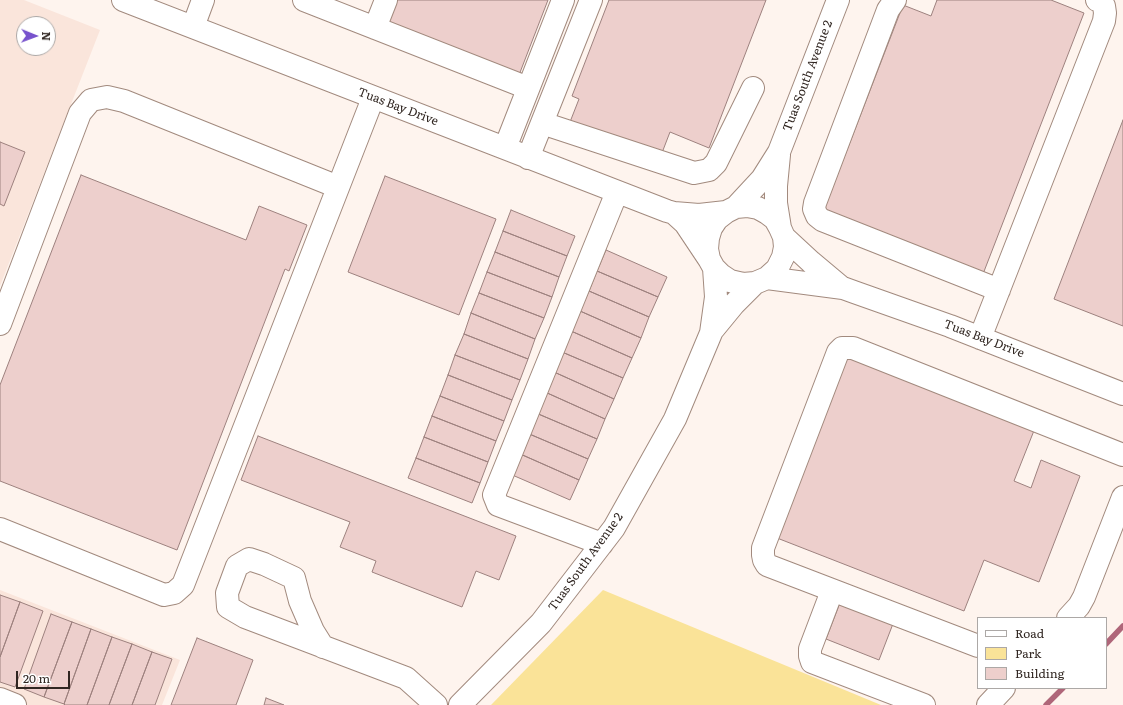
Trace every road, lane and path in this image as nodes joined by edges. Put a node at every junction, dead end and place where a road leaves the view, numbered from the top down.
1 (123, 0) edge
2 (203, 0) edge
3 (304, 0) edge
4 (386, 0) edge
5 (563, 0) edge
6 (591, 0) edge
7 (838, 0) edge
8 (896, 0) edge
9 (1096, 0) edge
10 (193, 27) junction
11 (375, 28) junction
12 (528, 88) junction
13 (753, 88) dead end
14 (374, 98) junction
15 (542, 123) junction
16 (505, 148) junction
17 (779, 152) junction
18 (528, 158) junction
19 (338, 188) junction
20 (617, 192) junction
21 (731, 210) junction
22 (674, 213) junction
23 (782, 232) junction
24 (712, 263) junction
25 (761, 280) junction
26 (843, 288) junction
27 (999, 290) junction
28 (0, 324) edge
29 (710, 333) junction
30 (980, 338) junction
31 (1123, 394) edge
32 (1123, 455) edge
33 (1123, 497) edge
34 (0, 529) edge
35 (602, 544) junction
36 (832, 591) junction
37 (1069, 617) edge
38 (323, 646) junction
39 (977, 646) edge
40 (1003, 689) edge
41 (0, 699) edge
42 (15, 705) edge
43 (436, 705) edge
44 (460, 705) edge
45 (924, 705) edge
46 (988, 705) edge

1 - 10 street, Tuas Bay Drive
2 - 10 street
3 - 11 street
4 - 11 street
5 - 12 street
6 - 15 street
7 - 17 street, Tuas South Avenue 2
8 - 27 street
9 - 27 street
10 - 14 street, Tuas Bay Drive
11 - 12 street
12 - 16 street
13 - 15 street
14 - 16 street, Tuas Bay Drive
14 - 19 street
15 - 18 street
16 - 18 street, Tuas Bay Drive
17 - 21 street, Tuas South Avenue 2
17 - 23 street, Tuas South Avenue 2
18 - 20 street, Tuas Bay Drive
19 - 28 street
19 - 34 street
20 - 22 street, Tuas Bay Drive
20 - 35 street
21 - 22 street, Tuas Bay Drive
21 - 23 street
21 - 24 street
22 - 24 street, Tuas Bay Drive
23 - 25 street
23 - 26 street, Tuas Bay Drive
24 - 25 street
24 - 29 street, Tuas South Avenue 2
25 - 26 street, Tuas Bay Drive
25 - 29 street, Tuas South Avenue 2
26 - 30 street, Tuas Bay Drive
27 - 30 street
29 - 35 street, Tuas South Avenue 2
30 - 31 street, Tuas Bay Drive
32 - 36 street
33 - 37 street
35 - 44 street, Tuas South Avenue 2
36 - 39 street
36 - 45 street
38 - 38 street
38 - 43 street
40 - 46 street
41 - 42 street

